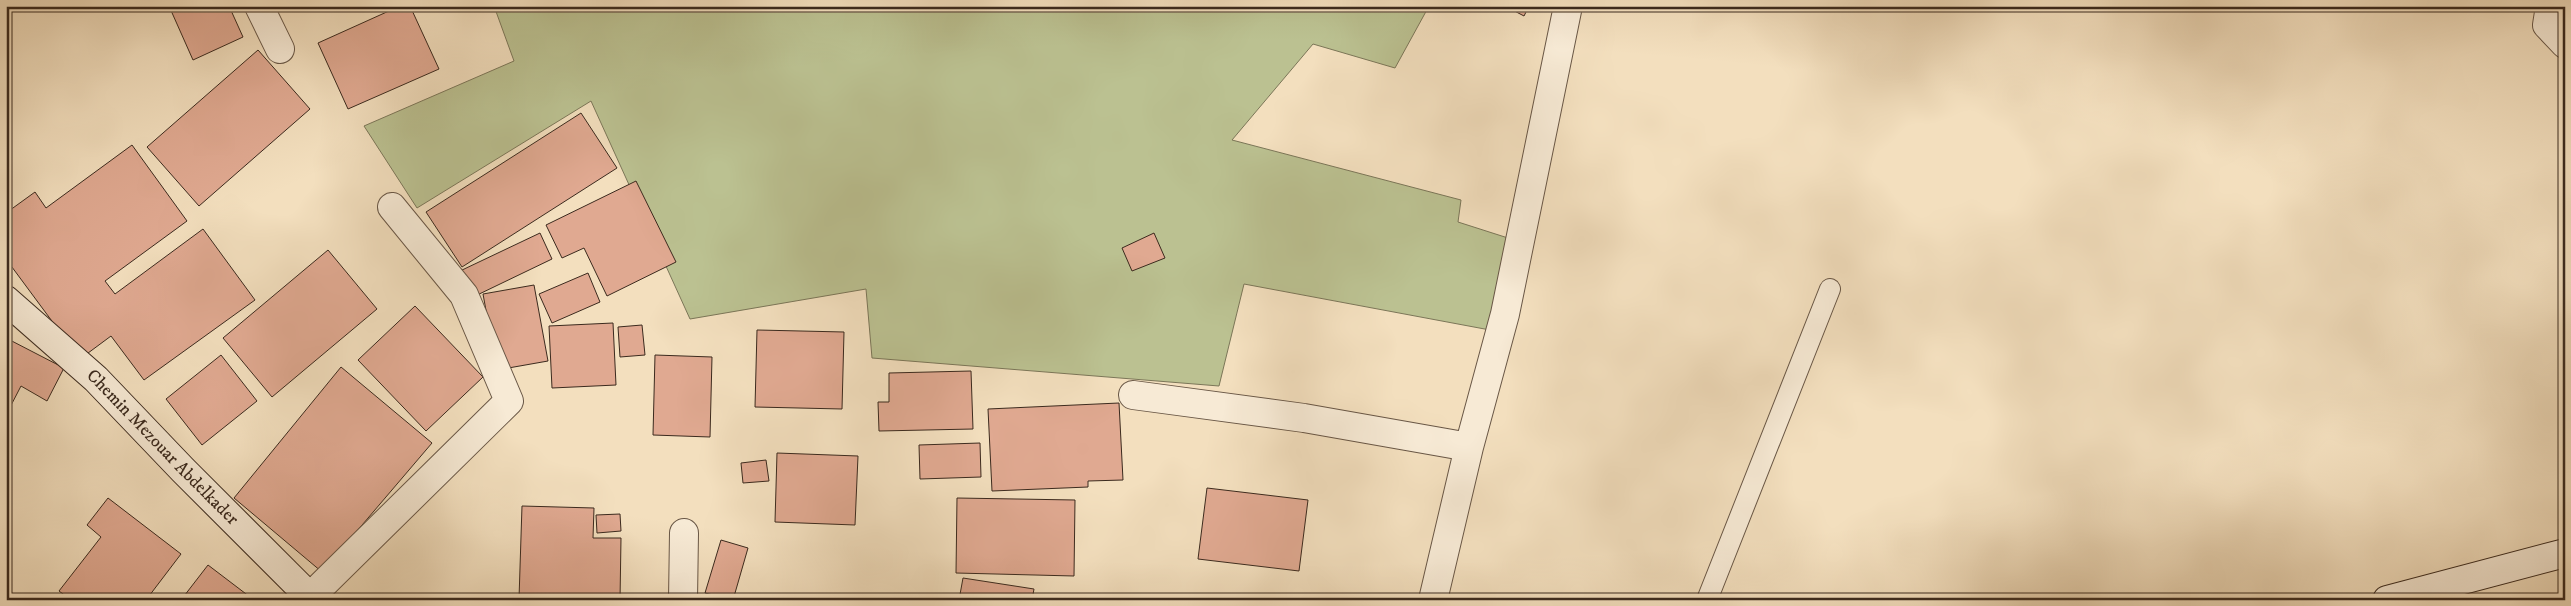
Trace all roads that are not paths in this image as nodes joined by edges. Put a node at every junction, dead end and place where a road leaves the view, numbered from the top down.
1 (259, 6) edge
2 (1568, 6) edge
3 (2550, 6) edge
4 (2565, 44) edge
5 (280, 49) dead end
6 (392, 207) dead end
7 (1830, 289) dead end
8 (6, 300) edge
9 (1134, 395) dead end
10 (1469, 447) junction
11 (684, 533) dead end
12 (2565, 553) edge
13 (311, 598) edge
14 (683, 600) edge
15 (1433, 600) edge
16 (1707, 600) edge
17 (2387, 600) edge

1 - 5 street
2 - 10 street
3 - 4 street
6 - 13 street
7 - 16 lane
8 - 13 street, Chemin Mezouar Abdelkader
9 - 10 street
10 - 15 street
11 - 14 street
12 - 17 street

